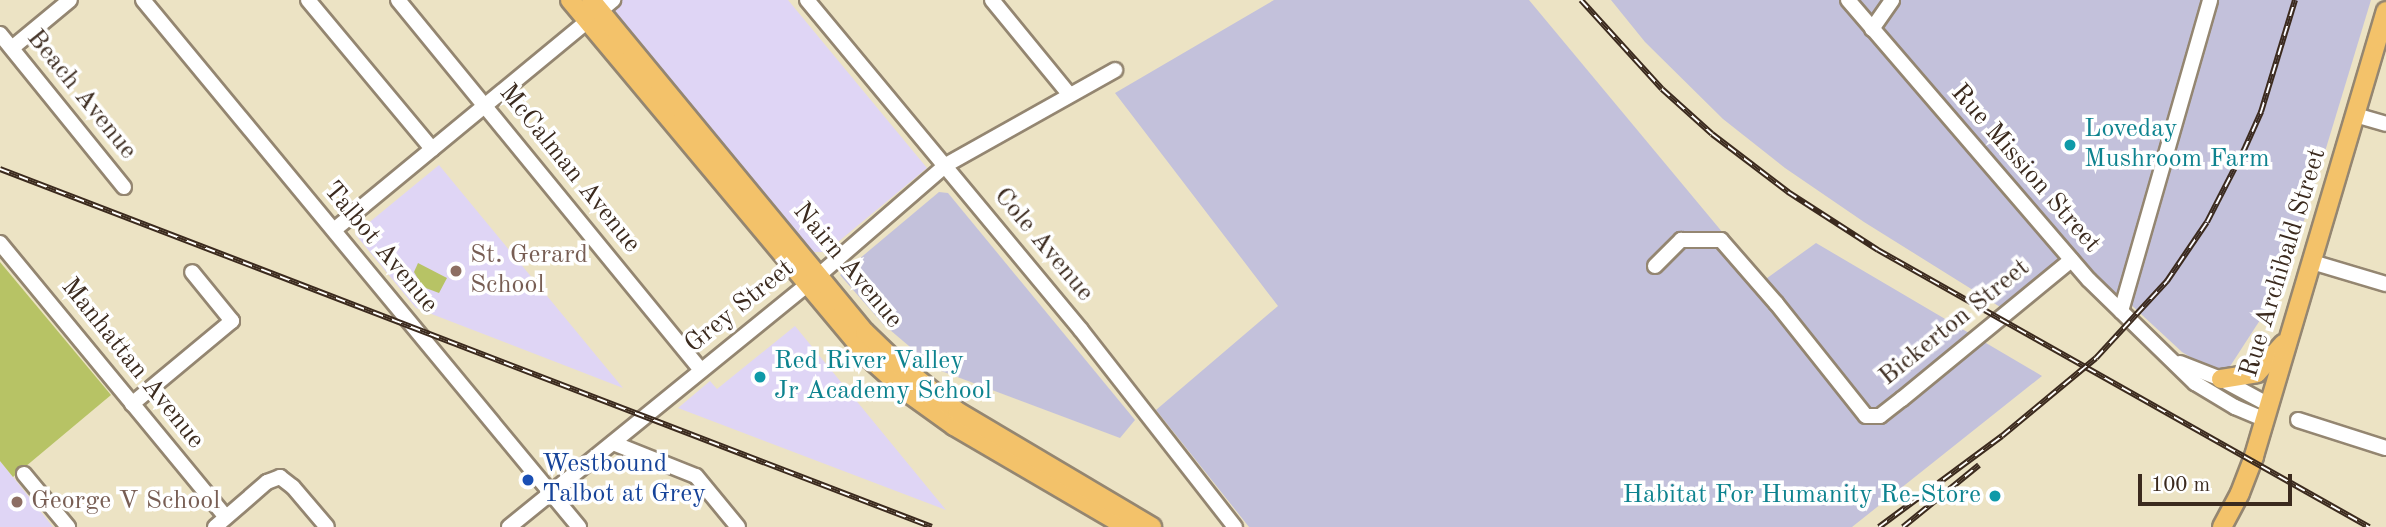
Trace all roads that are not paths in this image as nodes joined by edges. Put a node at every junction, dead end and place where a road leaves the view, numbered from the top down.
1 (70, 0) edge
2 (143, 0) edge
3 (308, 0) edge
4 (398, 0) edge
5 (570, 0) edge
6 (807, 0) edge
7 (992, 0) edge
8 (1848, 0) edge
9 (1892, 0) edge
10 (2210, 0) edge
11 (598, 8) edge
12 (2384, 18) edge
13 (1872, 29) junction
14 (0, 34) edge
15 (12, 48) junction
16 (1115, 70) dead end
17 (1069, 94) junction
18 (485, 106) junction
19 (672, 111) junction
20 (2356, 115) junction
21 (2386, 124) edge
22 (432, 149) junction
23 (946, 165) junction
24 (721, 181) junction
25 (744, 185) junction
26 (124, 187) dead end
27 (334, 230) junction
28 (0, 243) edge
29 (2071, 260) junction
30 (2312, 262) junction
31 (1655, 265) dead end
32 (192, 272) dead end
33 (812, 280) junction
34 (2386, 284) edge
35 (2121, 311) junction
36 (2290, 336) junction
37 (2175, 361) junction
38 (701, 370) junction
39 (2221, 379) junction
40 (132, 404) junction
41 (2267, 412) junction
42 (2298, 420) dead end
43 (613, 443) junction
44 (2386, 448) edge
45 (24, 474) dead end
46 (551, 492) junction
47 (226, 517) junction
48 (1138, 524) edge
49 (68, 527) edge
50 (215, 527) edge
51 (327, 527) edge
52 (509, 527) edge
53 (579, 527) edge
54 (738, 527) edge
55 (1235, 527) edge
56 (2222, 527) edge

1 - 15 street
2 - 27 street, Talbot Avenue
3 - 22 street
4 - 18 street, McCalman Avenue
5 - 11 main road, Nairn Avenue
6 - 23 street, Cole Avenue
7 - 17 street
8 - 13 street, Rue Mission Street
9 - 13 street
10 - 35 street
11 - 18 street
11 - 19 main road, Nairn Avenue
12 - 20 main road, Rue Archibald Street
13 - 29 street, Rue Mission Street
14 - 15 street, Beach Avenue
15 - 26 street, Beach Avenue
16 - 17 street, Grey Street
17 - 23 street, Grey Street
18 - 22 street
18 - 38 street, McCalman Avenue
19 - 24 main road, Nairn Avenue
19 - 25 main road, Nairn Avenue
20 - 21 street
20 - 30 main road, Rue Archibald Street
22 - 27 street
23 - 33 street, Grey Street
23 - 55 street, Cole Avenue
24 - 25 main road
24 - 33 main road, Nairn Avenue
25 - 33 main road, Nairn Avenue
27 - 46 street, Talbot Avenue
28 - 40 street, Manhattan Avenue
29 - 31 street, Bickerton Street
29 - 35 street, Rue Mission Street
30 - 34 street
30 - 36 main road, Rue Archibald Street
32 - 40 street
33 - 38 street, Grey Street
33 - 48 main road, Nairn Avenue
35 - 37 street, Rue Mission Street
36 - 39 main road
36 - 41 main road, Rue Archibald Street
37 - 39 street, Rue Mission Street
37 - 41 street, Rue Mission Street
38 - 43 street, Grey Street
39 - 41 street, Rue Mission Street
40 - 47 street, Manhattan Avenue
41 - 56 main road, Rue Archibald Street
42 - 44 street
43 - 46 street, Grey Street
43 - 54 street
45 - 49 street
46 - 52 street, Grey Street
46 - 53 street, Talbot Avenue
47 - 50 street
47 - 51 street

